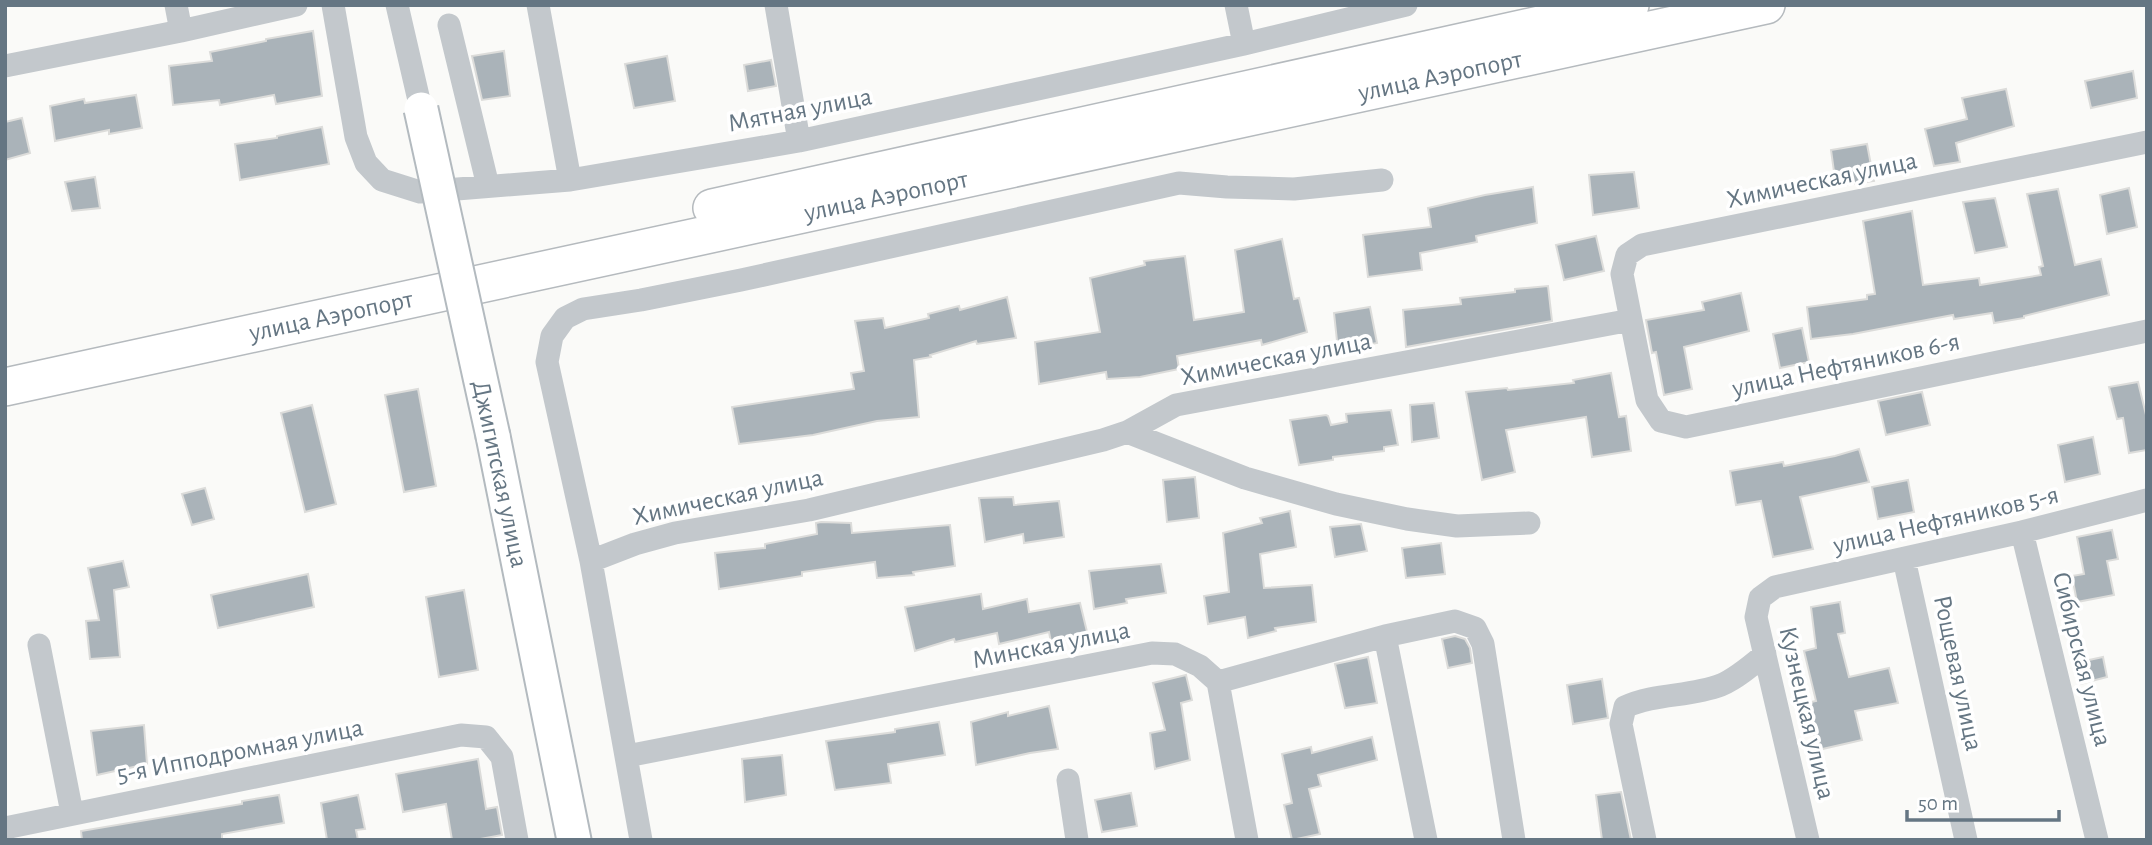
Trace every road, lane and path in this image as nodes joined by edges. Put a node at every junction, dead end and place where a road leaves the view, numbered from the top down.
1 (177, 5) edge
2 (296, 5) edge
3 (333, 5) edge
4 (397, 5) edge
5 (538, 5) edge
6 (776, 5) edge
7 (1236, 5) edge
8 (1406, 5) edge
9 (1630, 5) edge
10 (1766, 5) edge
11 (449, 25) dead end
12 (181, 31) junction
13 (1244, 44) junction
14 (5, 66) edge
15 (421, 109) joint
16 (799, 141) junction
17 (2147, 142) edge
18 (570, 180) junction
19 (1382, 180) dead end
20 (488, 186) junction
21 (1631, 320) junction
22 (2147, 331) edge
23 (5, 364) edge
24 (5, 387) edge
25 (1127, 432) junction
26 (2147, 500) edge
27 (1529, 523) dead end
28 (2022, 532) junction
29 (1904, 559) junction
30 (591, 561) junction
31 (1760, 598) joint
32 (1385, 636) junction
33 (39, 645) dead end
34 (1765, 654) junction
35 (1217, 682) junction
36 (627, 756) junction
37 (1069, 780) dead end
38 (72, 813) junction
39 (5, 828) edge
40 (517, 840) edge
41 (574, 840) edge
42 (641, 840) edge
43 (1077, 840) edge
44 (1247, 840) edge
45 (1426, 840) edge
46 (1514, 840) edge
47 (1645, 840) edge
48 (1808, 840) edge
49 (1966, 840) edge
50 (2097, 840) edge

1 - 12 street
2 - 12 street
3 - 20 street, Мятная улица
4 - 15 street
5 - 18 street
6 - 16 street
7 - 13 street
8 - 13 street, Мятная улица
9 - 23 main road, улица Аэропорт
10 - 24 main road, улица Аэропорт
11 - 20 street
12 - 14 street
13 - 16 street, Мятная улица
15 - 41 street, Джигитская улица, bridge
16 - 18 street, Мятная улица
17 - 21 street, Химическая улица
18 - 20 street, Мятная улица
19 - 30 street
21 - 22 street, улица Нефтяников 6-я
21 - 25 street, Химическая улица
25 - 27 street
25 - 30 street, Химическая улица
26 - 28 street, улица Нефтяников 5-я
28 - 29 street, улица Нефтяников 5-я
28 - 50 street, Сибирская улица
29 - 31 street, улица Нефтяников 5-я
29 - 49 street, Рощевая улица
30 - 36 street
31 - 34 street, Кузнецкая улица
32 - 35 street
32 - 45 street
32 - 46 street
33 - 38 street
34 - 47 street
34 - 48 street, Кузнецкая улица
35 - 36 street, Минская улица
35 - 44 street
36 - 42 street
37 - 43 street
38 - 39 street, 5-я Ипподромная улица
38 - 40 street, 5-я Ипподромная улица

